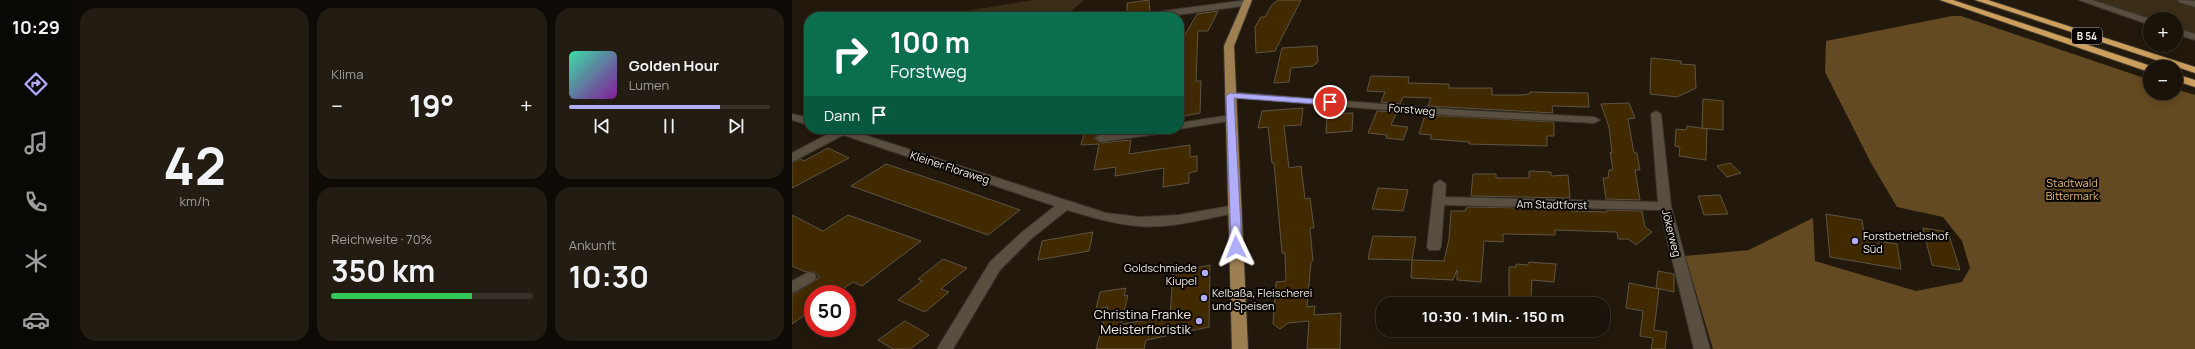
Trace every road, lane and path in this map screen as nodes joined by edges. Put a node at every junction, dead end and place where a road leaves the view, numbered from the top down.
1 (1944, 0) edge
2 (1979, 0) edge
3 (2083, 0) edge
4 (2182, 0) edge
5 (1248, 1) edge
6 (1162, 2) dead end
7 (2195, 4) edge
8 (1163, 12) edge
9 (1184, 12) edge
10 (2143, 20) edge
11 (2183, 33) edge
12 (2195, 37) edge
13 (2143, 67) edge
14 (2195, 70) edge
15 (2183, 80) edge
16 (2195, 84) edge
17 (1230, 96) junction
18 (1656, 114) dead end
19 (792, 117) edge
20 (1231, 118) junction
21 (1594, 120) dead end
22 (804, 121) edge
23 (1184, 126) edge
24 (831, 134) edge
25 (850, 134) edge
26 (1133, 134) edge
27 (1101, 138) dead end
28 (792, 158) edge
29 (1440, 184) dead end
30 (1438, 201) junction
31 (1065, 205) junction
32 (1665, 206) junction
33 (1235, 209) junction
34 (1434, 247) dead end
35 (809, 277) dead end
36 (792, 288) edge
37 (945, 349) edge
38 (1240, 349) edge
39 (1702, 349) edge

1 - 13 highway, B 54
2 - 14 highway, B 54
3 - 10 street
4 - 7 street
5 - 9 street
5 - 17 main road
6 - 8 street
11 - 12 street
15 - 16 highway
17 - 20 main road
17 - 21 street, Forstweg
18 - 32 street, Jökerweg
19 - 22 street
20 - 23 street
20 - 33 main road
24 - 28 street
25 - 31 street, Kleiner Floraweg
26 - 27 street
29 - 30 street
30 - 32 street, Am Stadtforst
30 - 34 street
31 - 33 street, Kleiner Floraweg
31 - 37 street
32 - 39 street, Jökerweg
33 - 38 main road
35 - 36 street

